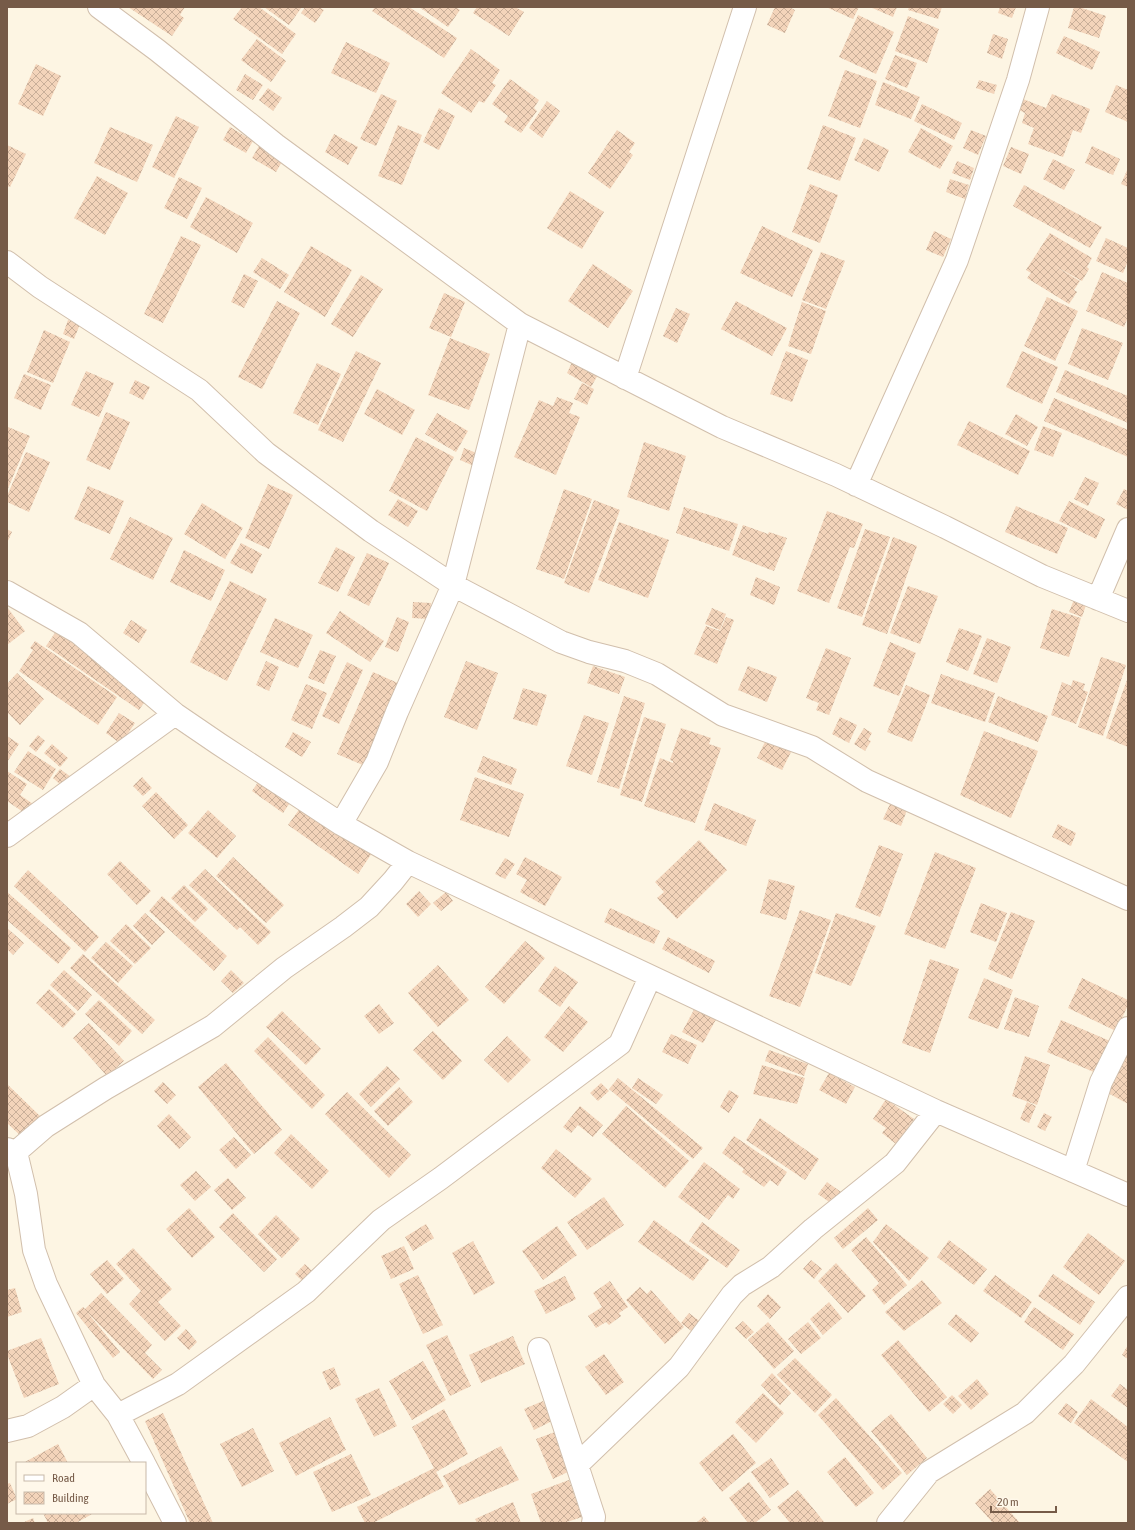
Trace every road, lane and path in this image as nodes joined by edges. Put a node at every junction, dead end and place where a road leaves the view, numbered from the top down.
1 (99, 7) edge
2 (745, 7) edge
3 (1038, 7) edge
4 (7, 262) edge
5 (520, 324) junction
6 (625, 378) junction
7 (856, 485) junction
8 (1128, 529) edge
9 (453, 585) junction
10 (7, 592) edge
11 (1098, 599) junction
12 (1128, 611) edge
13 (175, 714) junction
14 (341, 824) junction
15 (7, 836) edge
16 (408, 862) junction
17 (1128, 899) edge
18 (650, 976) junction
19 (1128, 1028) edge
20 (936, 1111) junction
21 (12, 1151) edge
22 (1073, 1171) junction
23 (1128, 1195) edge
24 (1128, 1297) edge
25 (539, 1349) dead end
26 (94, 1385) junction
27 (118, 1414) junction
28 (7, 1431) edge
29 (143, 1462) edge
30 (577, 1465) junction
31 (146, 1468) edge
32 (175, 1523) edge
33 (593, 1523) edge
34 (888, 1523) edge

1 - 5 street
2 - 6 street
3 - 7 street
4 - 9 street
5 - 6 street
5 - 9 street
6 - 7 street
7 - 11 street
8 - 11 street
9 - 14 street
9 - 17 street
10 - 13 street
11 - 12 street
13 - 14 street
13 - 15 street
14 - 16 street
16 - 18 street
16 - 21 street
18 - 20 street
18 - 27 street
19 - 22 street
20 - 22 street
20 - 30 street
21 - 26 street
22 - 23 street
24 - 34 street
25 - 30 street
26 - 27 street
26 - 28 street
27 - 29 street
30 - 33 street
31 - 32 street

